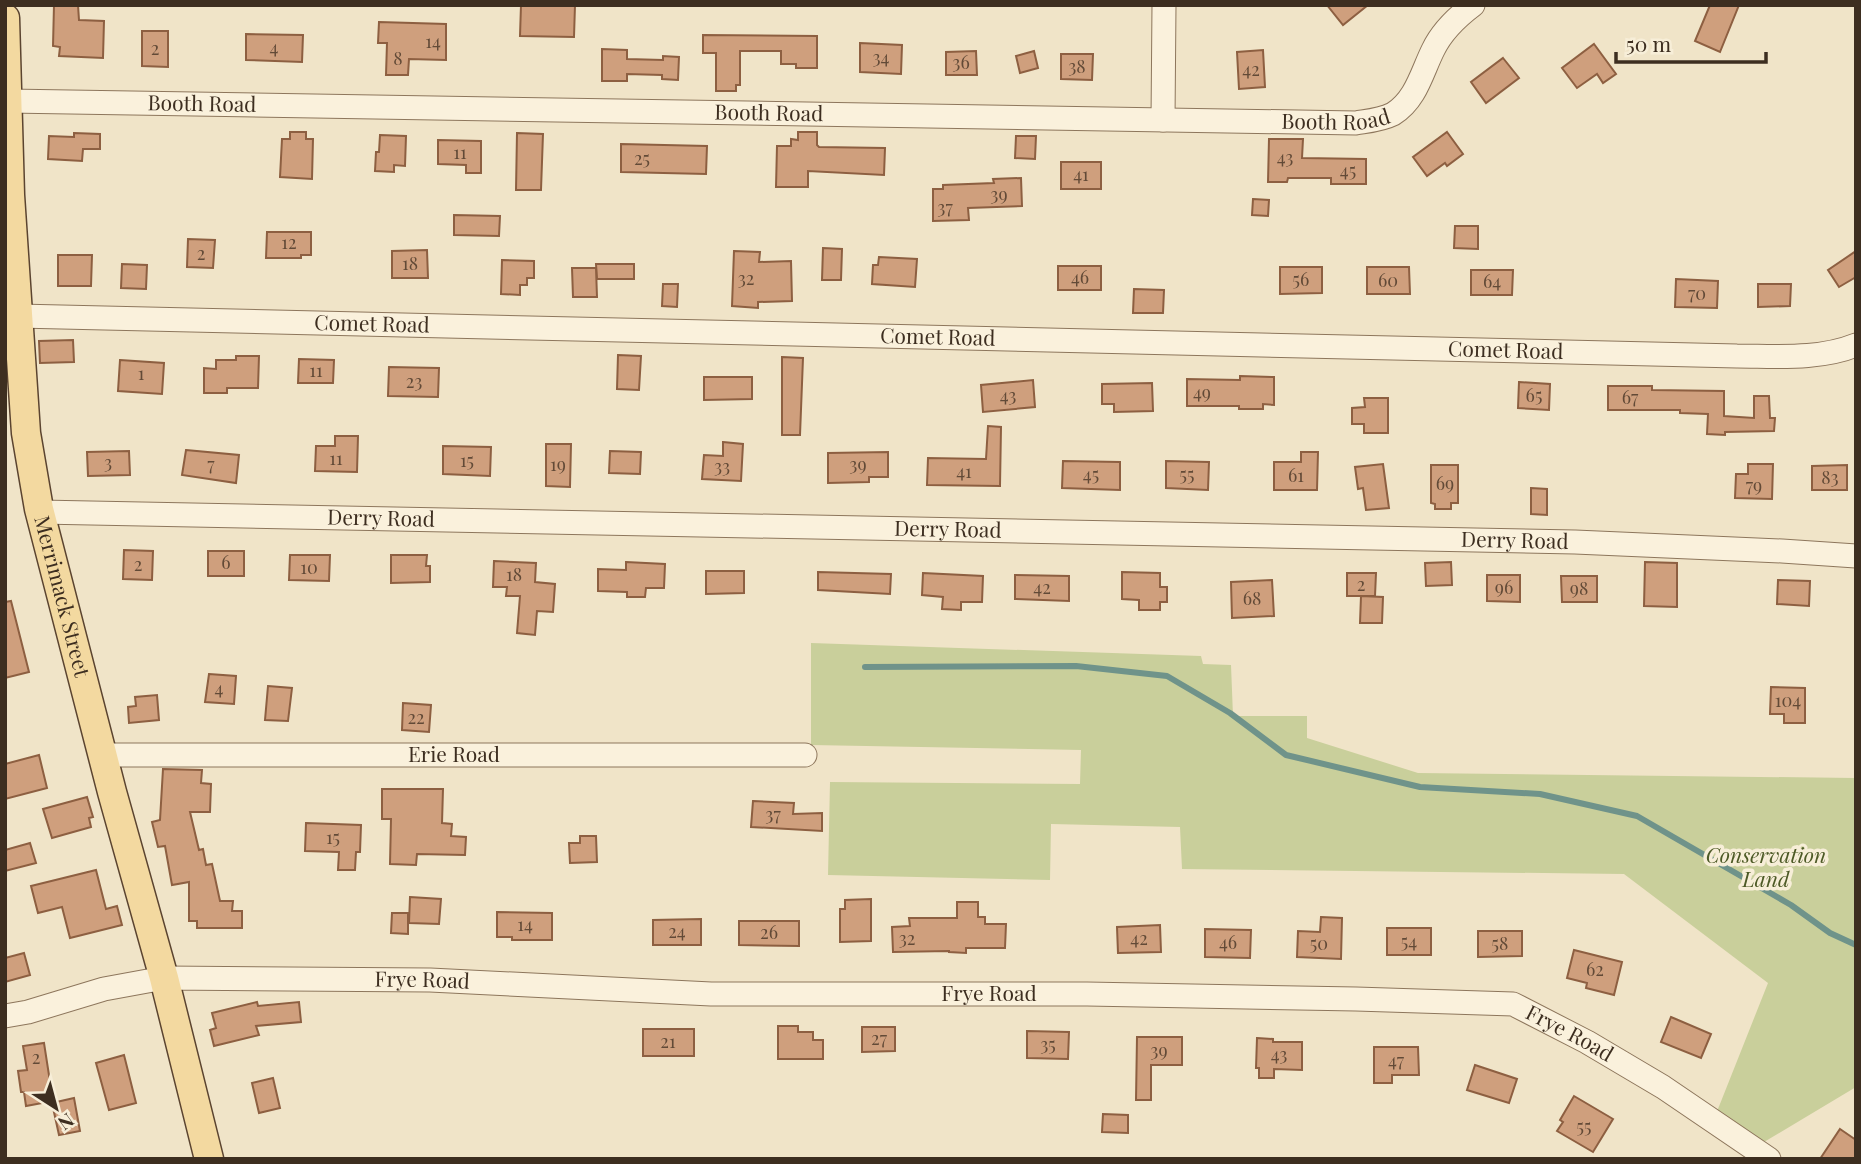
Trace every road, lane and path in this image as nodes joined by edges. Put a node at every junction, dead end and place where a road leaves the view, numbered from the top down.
1 (1164, 5) edge
2 (1474, 5) edge
3 (5, 18) edge
4 (8, 101) junction
5 (1163, 120) junction
6 (18, 316) junction
7 (1856, 345) edge
8 (15, 423) edge
9 (40, 512) junction
10 (1856, 556) edge
11 (102, 755) junction
12 (805, 755) dead end
13 (164, 978) junction
14 (5, 1016) edge
15 (209, 1159) edge
16 (1769, 1159) edge

1 - 5 street
2 - 5 street, Booth Road
3 - 4 main road, Merrimack Street
4 - 5 street, Booth Road
4 - 6 main road, Merrimack Street
6 - 7 street, Comet Road
6 - 8 main road, Merrimack Street
8 - 9 main road, Merrimack Street
9 - 10 street, Derry Road
9 - 11 main road, Merrimack Street
11 - 12 street, Erie Road
11 - 13 main road, Merrimack Street
13 - 14 street, Frye Road
13 - 15 main road, Merrimack Street
13 - 16 street, Frye Road

